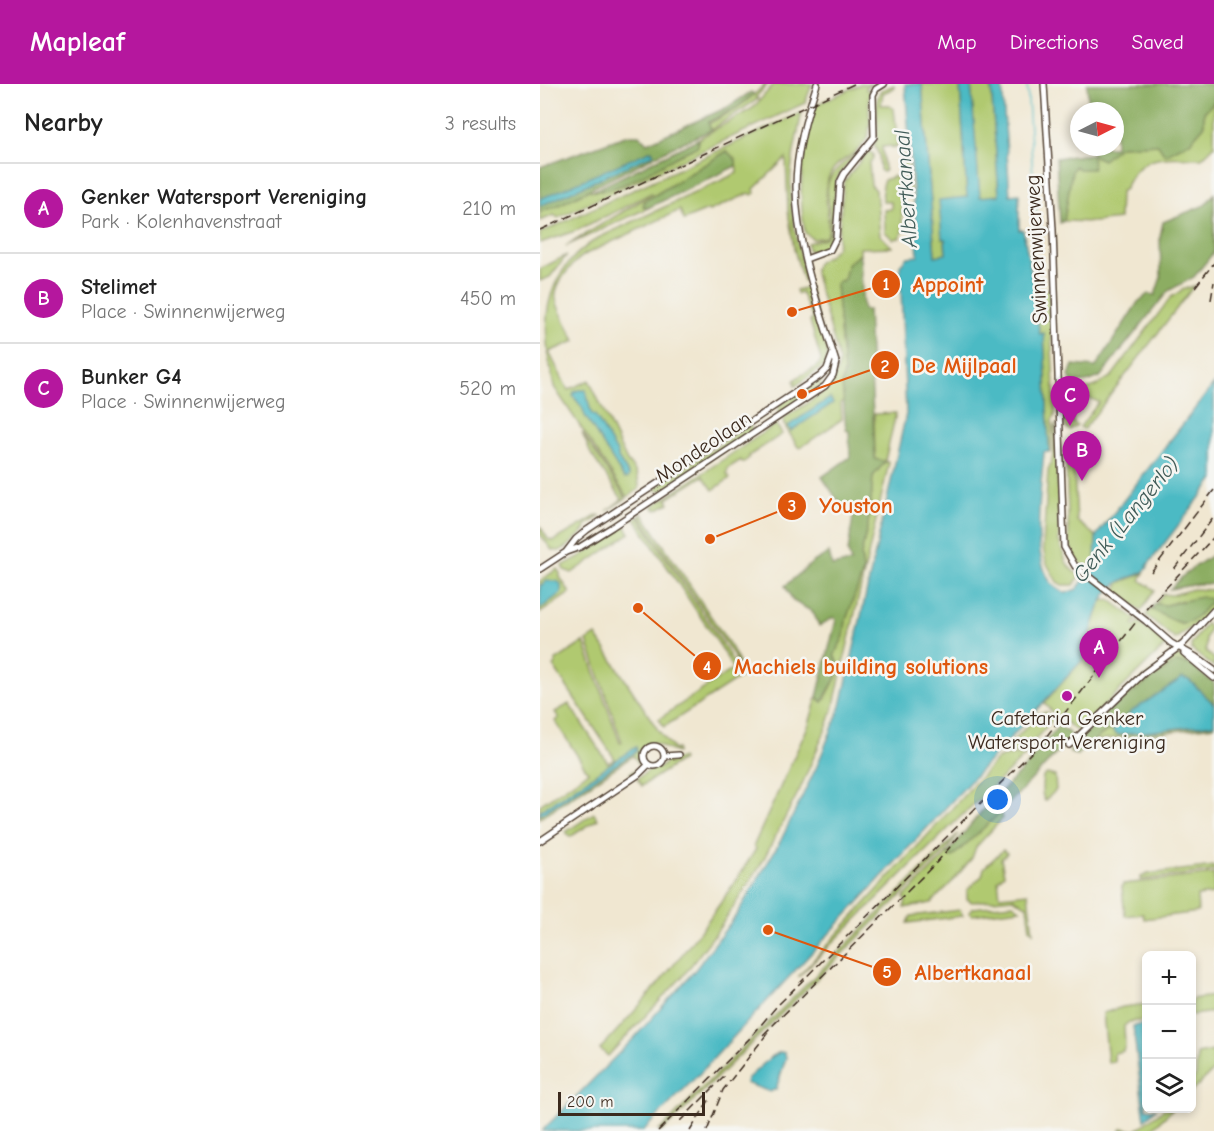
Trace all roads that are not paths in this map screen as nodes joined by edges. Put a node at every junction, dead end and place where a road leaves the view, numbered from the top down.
1 (817, 84) edge
2 (884, 84) edge
3 (1044, 84) edge
4 (806, 259) junction
5 (833, 352) junction
6 (765, 413) junction
7 (777, 417) junction
8 (753, 420) junction
9 (764, 426) junction
10 (648, 490) junction
11 (654, 499) junction
12 (566, 552) junction
13 (540, 569) edge
14 (1214, 610) edge
15 (1179, 648) junction
16 (1214, 670) edge
17 (1214, 678) edge
18 (1069, 745) dead end
19 (679, 755) dead end
20 (664, 756) junction
21 (648, 765) junction
22 (540, 841) edge

1 - 4 street, Mondeolaan
2 - 4 street
3 - 15 street, Swinnenwijerweg, bridge
4 - 5 street, Mondeolaan
5 - 6 street, Mondeolaan
5 - 7 street, Mondeolaan
6 - 7 street
6 - 8 street, Mondeolaan
7 - 9 street, Mondeolaan
8 - 9 street
8 - 10 street, Mondeolaan
9 - 11 street, Mondeolaan
10 - 11 street
10 - 12 street, Mondeolaan
11 - 12 street, Mondeolaan
12 - 13 street, Mondeolaan
14 - 15 street
15 - 16 street, Swinnenwijerweg
15 - 17 street, Swinnenwijerweg
15 - 18 street
19 - 20 street
20 - 21 street
20 - 21 street
21 - 22 street

